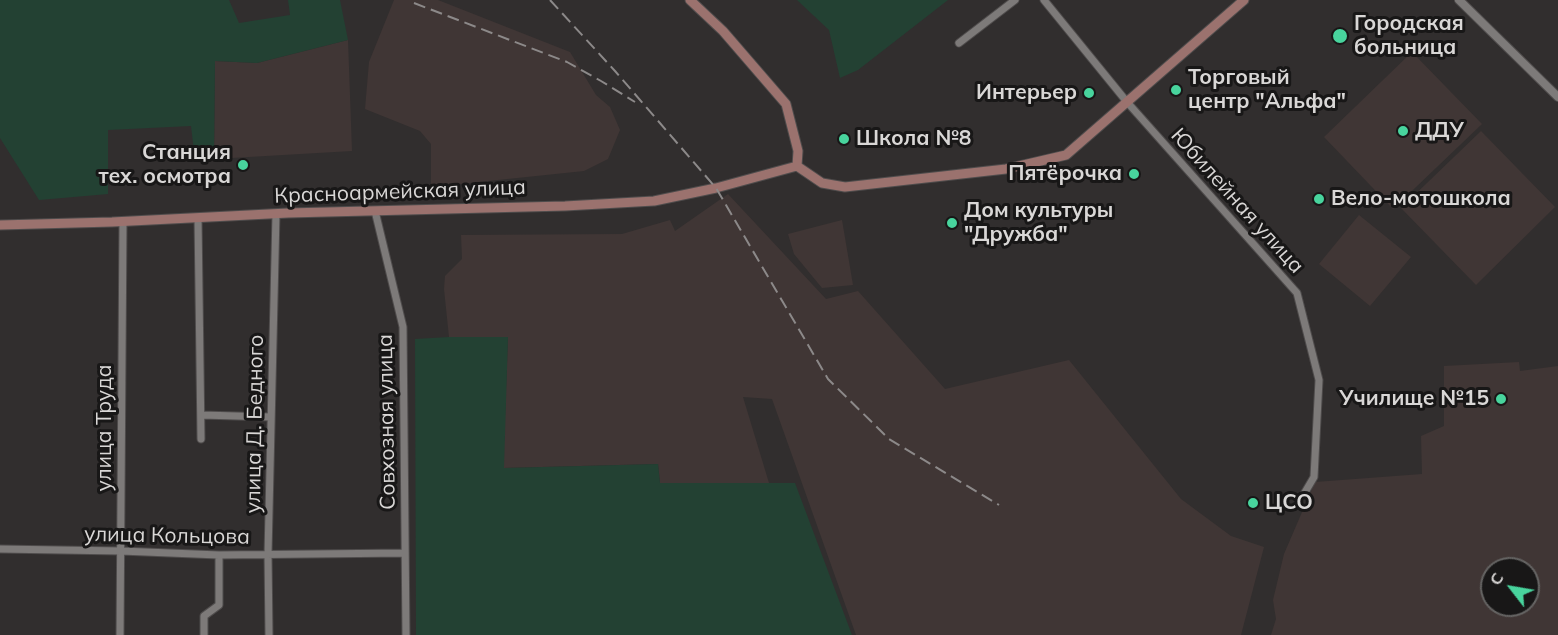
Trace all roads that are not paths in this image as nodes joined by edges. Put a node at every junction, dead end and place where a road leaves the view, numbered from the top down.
1 (690, 0) edge
2 (1015, 0) edge
3 (1044, 0) edge
4 (1244, 0) edge
5 (1459, 0) edge
6 (959, 42) dead end
7 (1558, 97) edge
8 (1127, 102) junction
9 (797, 166) junction
10 (375, 211) junction
11 (276, 214) junction
12 (198, 218) junction
13 (123, 221) junction
14 (0, 225) edge
15 (202, 415) junction
16 (271, 417) junction
17 (201, 439) dead end
18 (1304, 494) dead end
19 (0, 549) edge
20 (121, 551) junction
21 (405, 553) junction
22 (268, 554) junction
23 (219, 555) junction
24 (120, 635) edge
25 (204, 635) edge
26 (269, 635) edge
27 (406, 635) edge

1 - 9 main road
2 - 6 street
3 - 8 street, Юбилейная улица
4 - 8 main road
5 - 7 street
8 - 9 main road
8 - 18 street, Юбилейная улица
9 - 10 main road, Красноармейская улица
10 - 11 main road, Красноармейская улица
10 - 21 street, Совхозная улица
11 - 12 main road, Красноармейская улица
11 - 16 street, улица Д. Бедного
12 - 13 main road, Красноармейская улица
12 - 15 street
13 - 14 main road, Красноармейская улица
13 - 20 street, улица Труда
15 - 16 street
15 - 17 street
16 - 22 street, улица Д. Бедного
19 - 20 street, улица Кольцова
20 - 23 street, улица Кольцова
20 - 24 street, улица Труда
21 - 22 street, улица Кольцова
21 - 27 street, Совхозная улица
22 - 23 street, улица Кольцова
22 - 26 street, улица Д. Бедного
23 - 25 street

